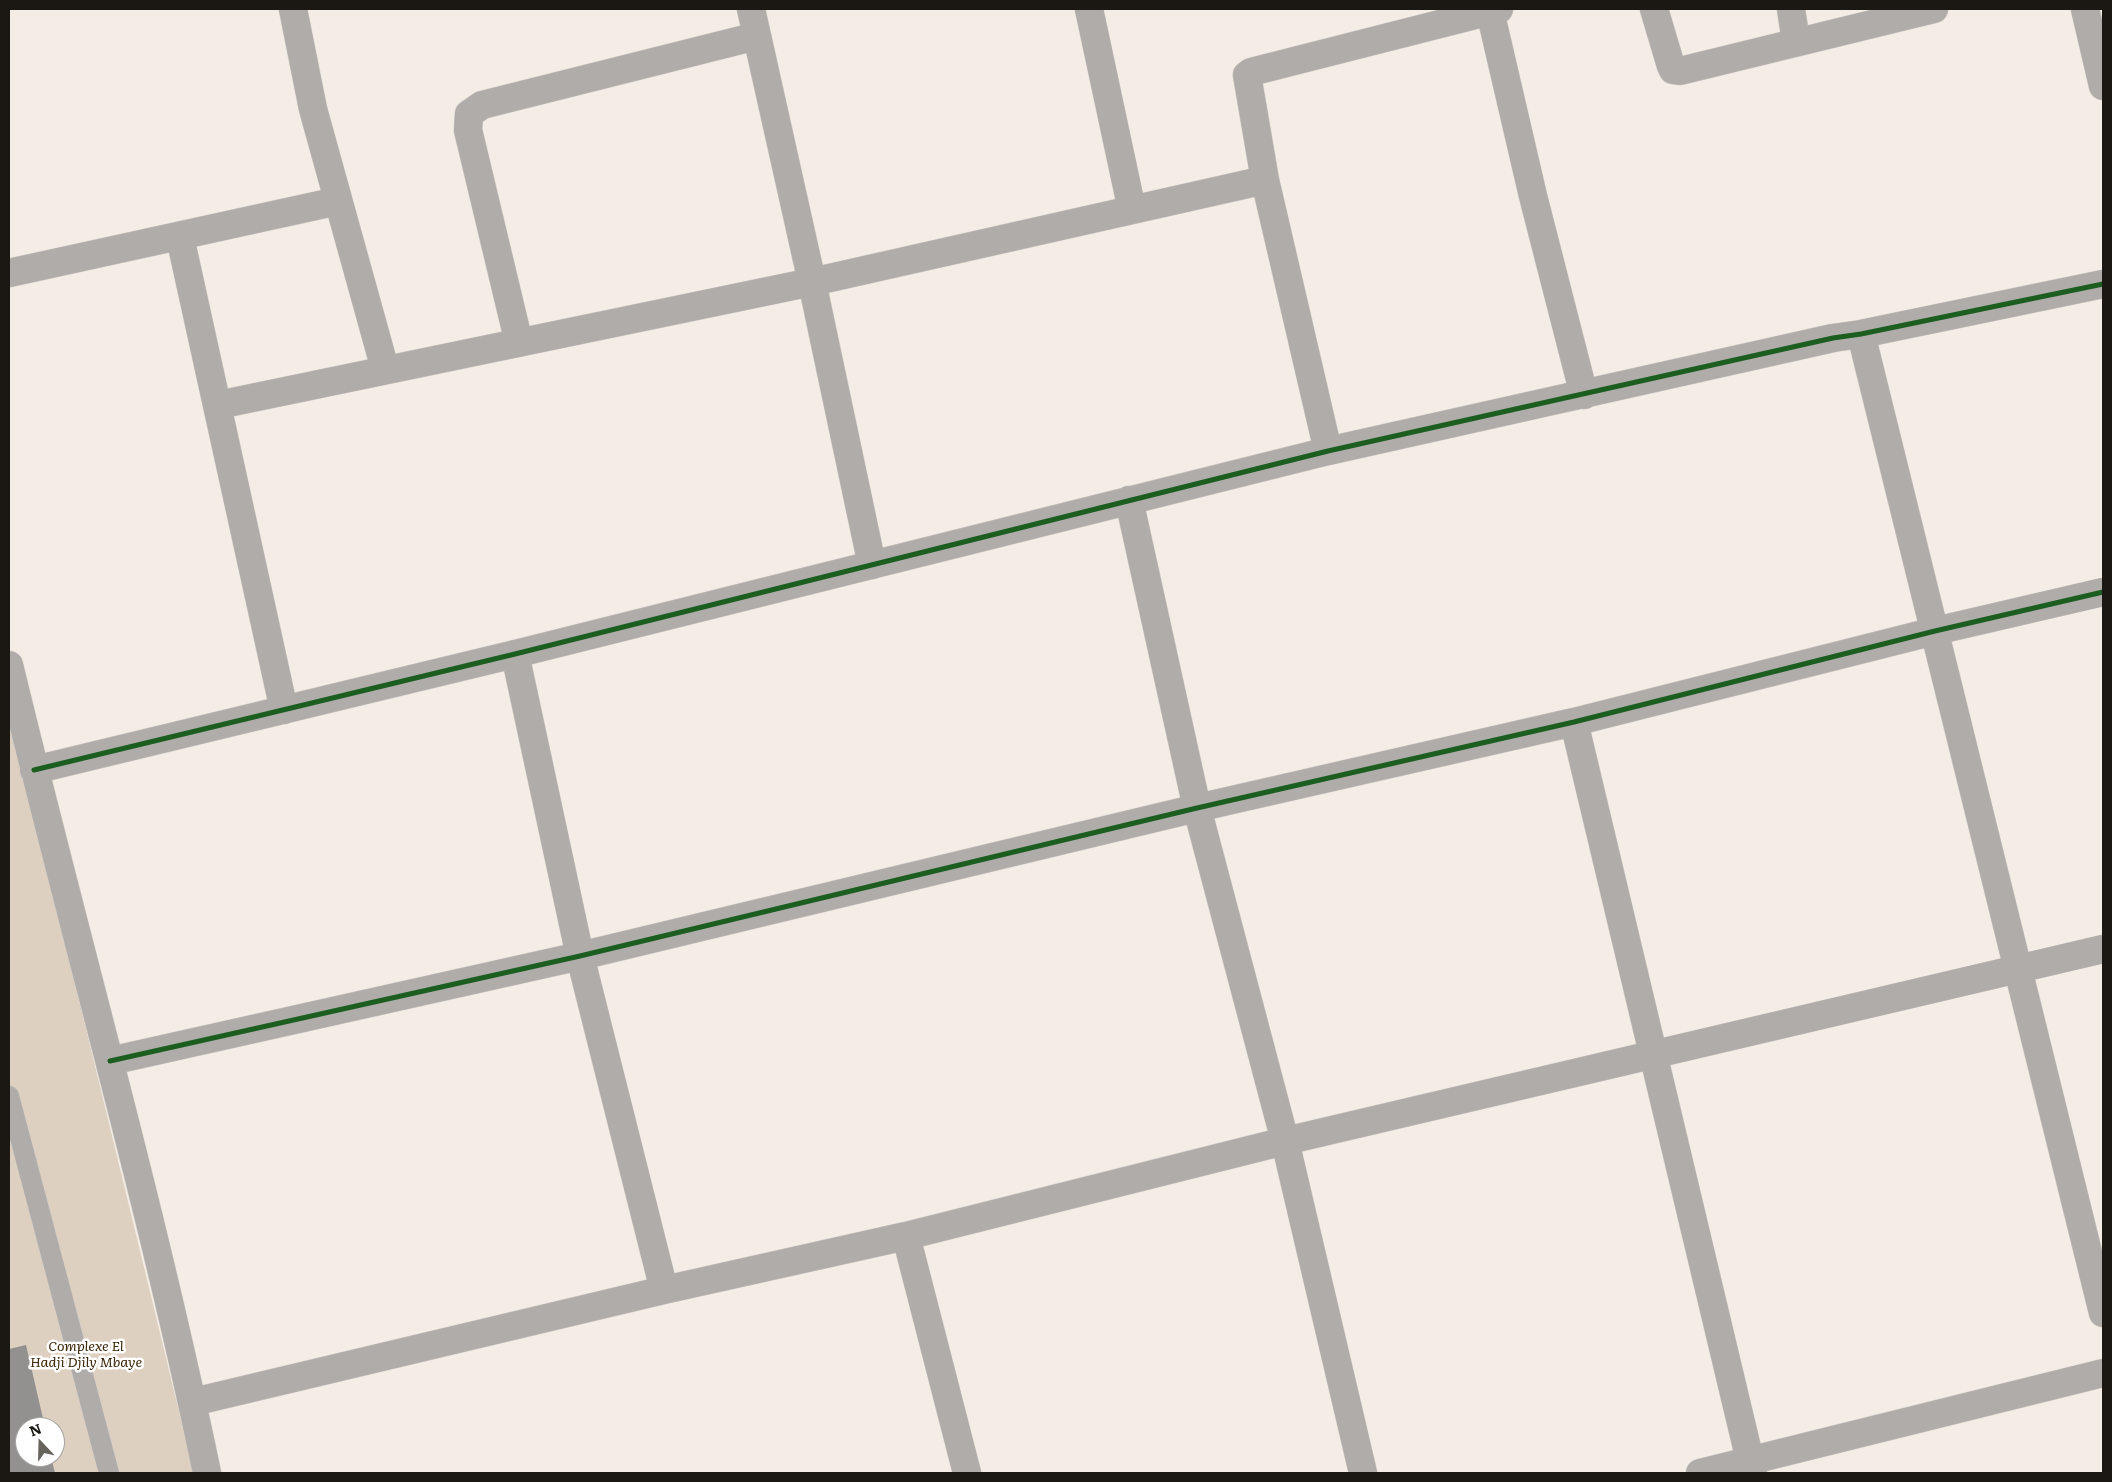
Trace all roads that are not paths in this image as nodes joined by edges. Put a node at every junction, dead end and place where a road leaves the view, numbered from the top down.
1 (293, 9) edge
2 (751, 9) edge
3 (1089, 9) edge
4 (1654, 9) edge
5 (1791, 9) edge
6 (1934, 9) edge
7 (2086, 9) edge
8 (1494, 10) edge
9 (757, 36) junction
10 (1796, 42) junction
11 (2103, 86) edge
12 (1265, 180) junction
13 (338, 201) junction
14 (1132, 210) junction
15 (180, 237) junction
16 (9, 273) edge
17 (812, 282) junction
18 (2103, 284) edge
19 (1861, 334) junction
20 (519, 342) junction
21 (384, 369) junction
22 (1584, 395) junction
23 (218, 405) junction
24 (1328, 451) junction
25 (1129, 500) junction
26 (872, 565) junction
27 (2103, 592) edge
28 (1935, 631) junction
29 (515, 654) junction
30 (9, 665) edge
31 (284, 710) junction
32 (1574, 722) junction
33 (34, 770) junction
34 (1197, 808) junction
35 (2103, 949) edge
36 (580, 956) junction
37 (2018, 970) junction
38 (1652, 1055) junction
39 (110, 1061) junction
40 (9, 1096) edge
41 (1285, 1142) junction
42 (906, 1236) junction
43 (664, 1290) junction
44 (2103, 1313) edge
45 (2103, 1373) edge
46 (193, 1402) junction
47 (1751, 1467) edge
48 (109, 1473) edge
49 (207, 1473) edge
50 (967, 1473) edge
51 (1363, 1473) edge
52 (1700, 1473) edge

1 - 13 street
2 - 9 street
3 - 14 street
4 - 10 street
5 - 10 street
6 - 10 street
7 - 11 street
8 - 12 street
8 - 22 street
9 - 17 street
9 - 20 street
12 - 14 street
12 - 24 street
13 - 15 street
13 - 21 street
14 - 17 street
15 - 16 street
15 - 23 street
17 - 20 street
17 - 26 street
18 - 19 street
19 - 22 street
19 - 28 street
20 - 21 street
21 - 23 street
22 - 24 street
23 - 31 street
24 - 25 street
25 - 26 street
25 - 34 street
26 - 29 street
27 - 28 street
28 - 32 street
28 - 37 street
29 - 31 street
29 - 36 street
30 - 33 street
31 - 33 street
32 - 34 street
32 - 38 street
33 - 39 street
34 - 36 street
34 - 41 street
35 - 37 street
36 - 39 street
36 - 43 street
37 - 38 street
37 - 44 street
38 - 41 street
38 - 47 street
39 - 46 street
40 - 48 lane
41 - 42 street
41 - 51 street
42 - 43 street
42 - 50 street
43 - 46 street
45 - 47 street
46 - 49 street
47 - 52 street

